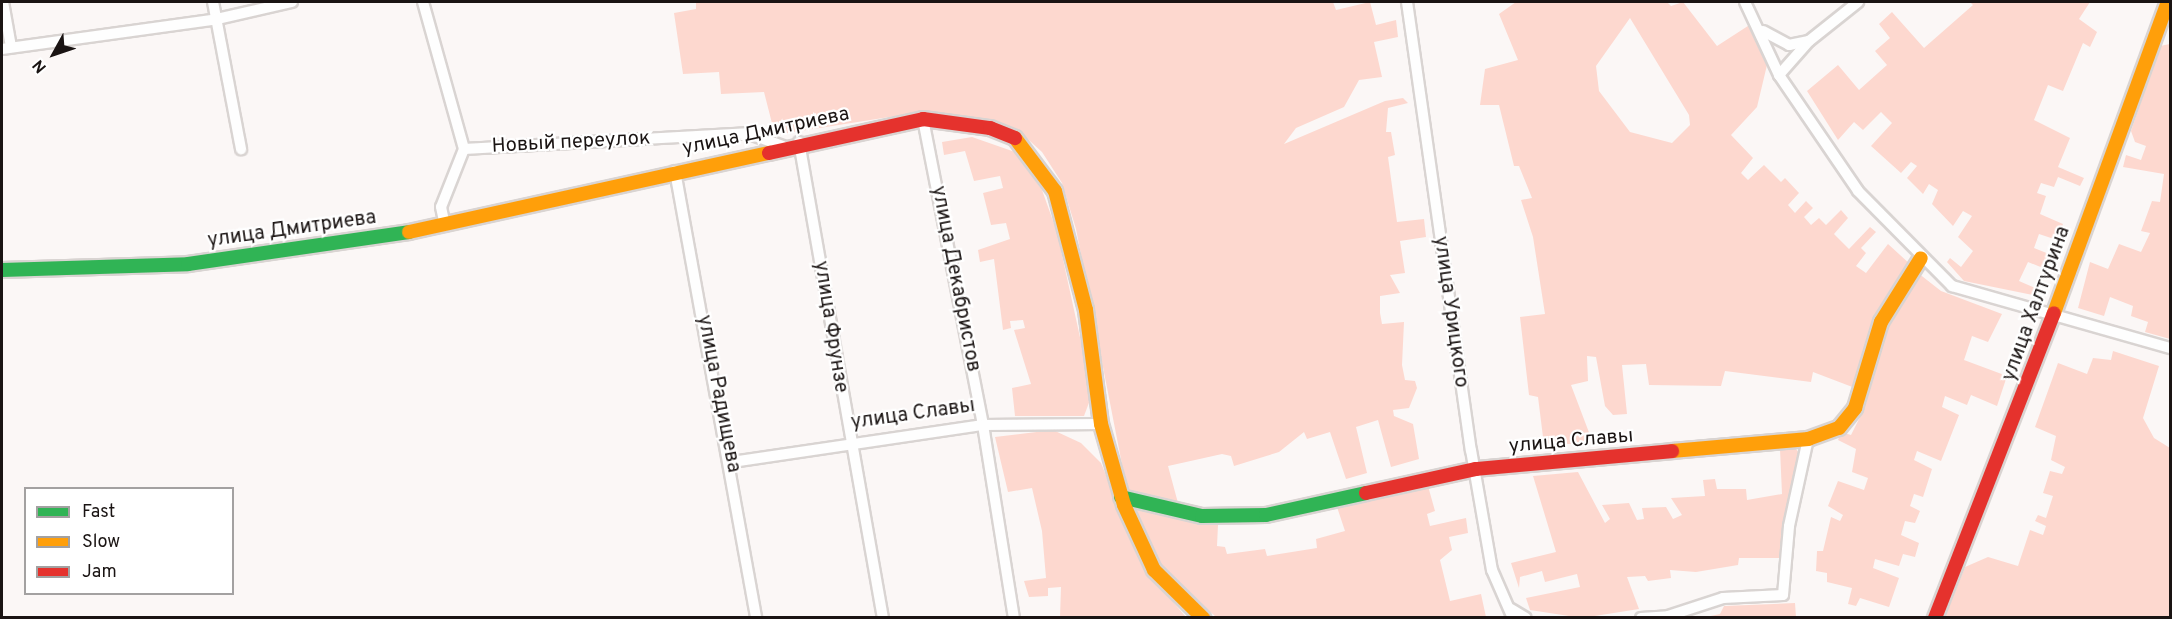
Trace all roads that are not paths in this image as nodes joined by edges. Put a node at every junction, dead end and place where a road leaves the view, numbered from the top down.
1 (3, 2) edge
2 (213, 2) edge
3 (292, 2) edge
4 (423, 2) edge
5 (1407, 2) edge
6 (1744, 2) edge
7 (1858, 2) edge
8 (2168, 2) edge
9 (216, 19) junction
10 (1759, 27) junction
11 (2164, 32) edge
12 (1809, 41) junction
13 (6, 48) edge
14 (1779, 75) junction
15 (923, 119) junction
16 (799, 142) junction
17 (783, 146) junction
18 (241, 149) dead end
19 (464, 149) junction
20 (675, 171) junction
21 (445, 226) junction
22 (1921, 258) junction
23 (2, 270) edge
24 (2055, 314) junction
25 (2170, 348) edge
26 (983, 424) junction
27 (1101, 424) junction
28 (1808, 439) junction
29 (849, 444) junction
30 (732, 462) junction
31 (1476, 469) junction
32 (1121, 497) junction
33 (1512, 613) edge
34 (756, 618) edge
35 (883, 618) edge
36 (1014, 618) edge
37 (1203, 618) edge
38 (1526, 618) edge
39 (1641, 618) edge
40 (1935, 618) edge

1 - 13 street
2 - 9 street
3 - 9 street
4 - 19 street, Новый переулок
5 - 31 street, улица Урицкого
6 - 10 street
7 - 12 street
8 - 11 street, улица Халтурина
9 - 13 street
9 - 18 street
10 - 12 street
10 - 14 street
11 - 24 street, улица Халтурина
12 - 14 street
14 - 22 street
15 - 16 street, улица Дмитриева
15 - 26 street, улица Декабристов
15 - 27 street, улица Дмитриева
16 - 17 street, улица Дмитриева
16 - 29 street, улица Фрунзе
17 - 19 street, Новый переулок
17 - 20 street, улица Дмитриева
19 - 21 street, Новый переулок
20 - 21 street, улица Дмитриева
20 - 30 street, улица Радищева
21 - 23 street, улица Дмитриева
22 - 24 street
22 - 28 street, улица Славы
24 - 25 street
24 - 40 street, улица Халтурина
26 - 27 street, улица Славы
26 - 29 street, улица Славы
26 - 36 street, улица Декабристов
27 - 32 street, улица Дмитриева
28 - 31 street, улица Славы
28 - 39 street
29 - 30 street, улица Славы
29 - 35 street, улица Фрунзе
30 - 34 street, улица Радищева
31 - 32 street, улица Славы
31 - 33 street, улица Урицкого
32 - 37 street, улица Дмитриева
33 - 38 street

